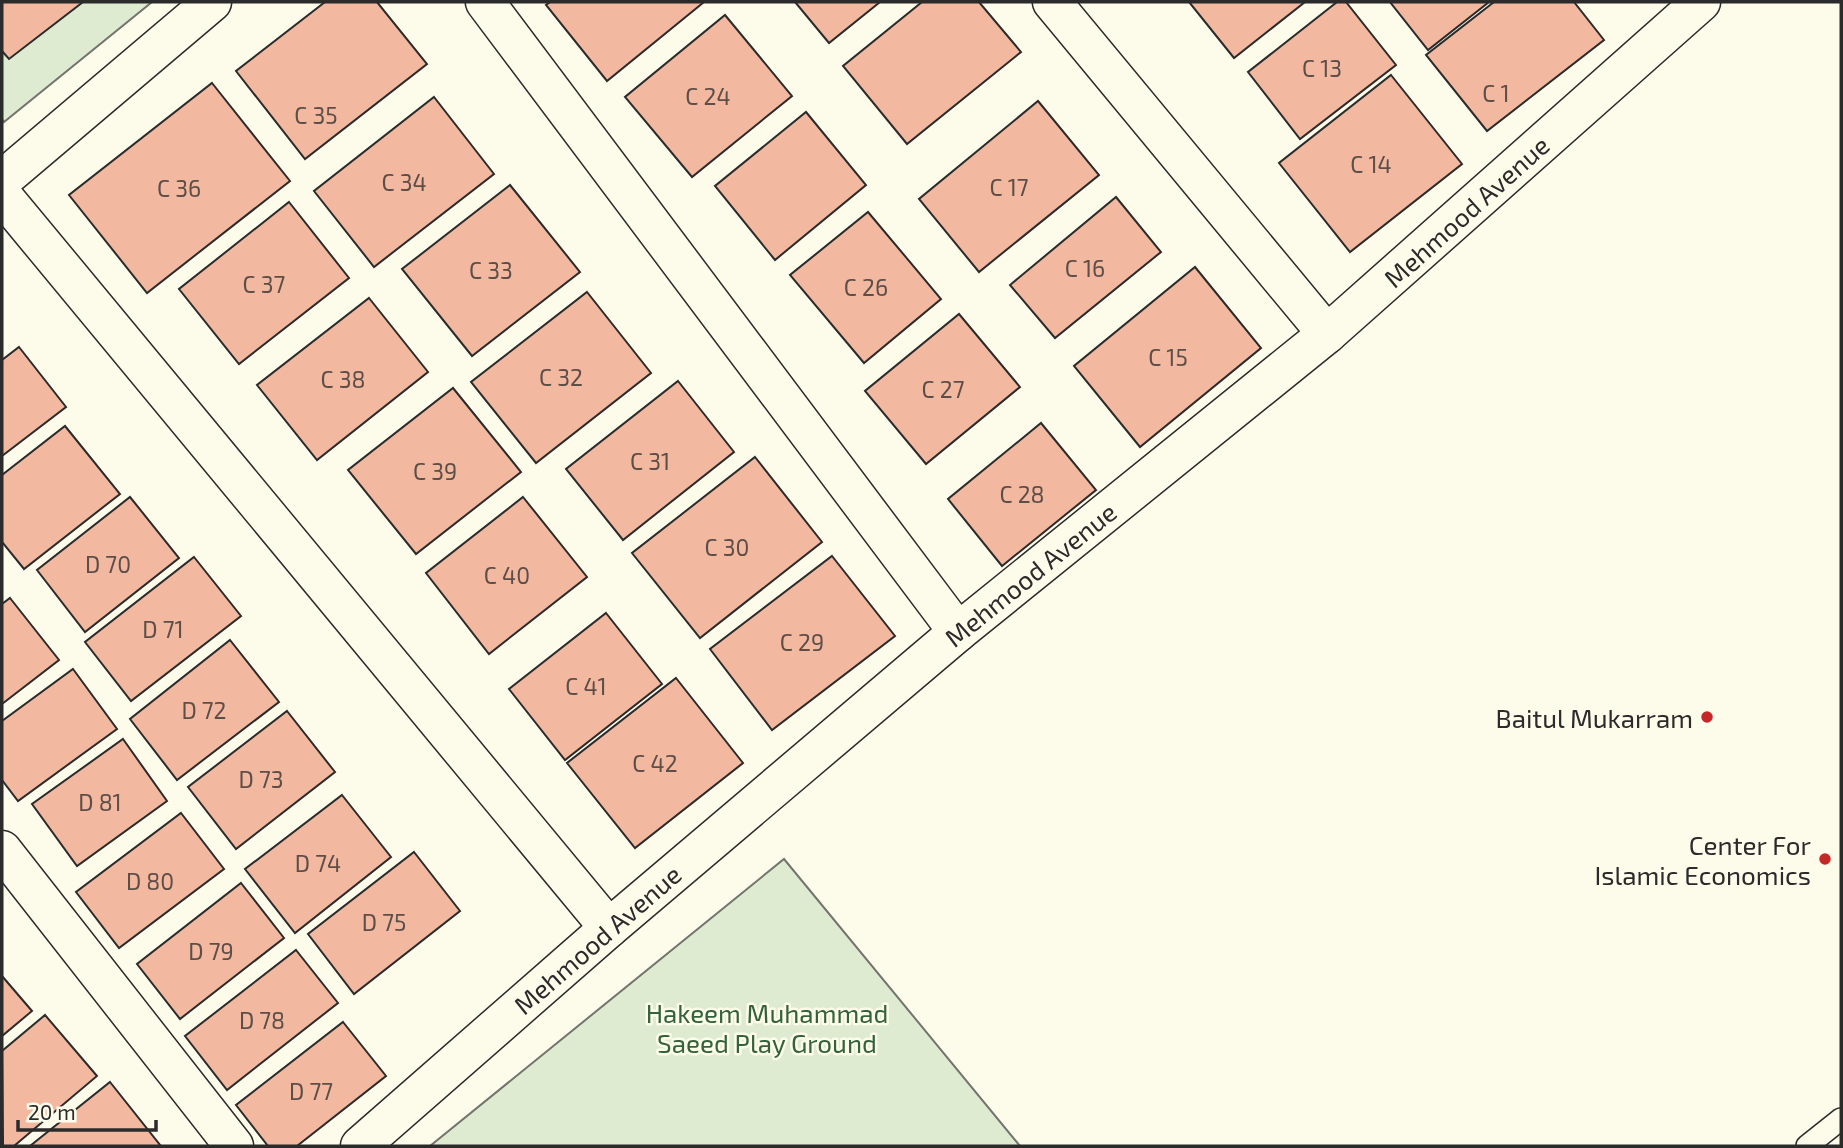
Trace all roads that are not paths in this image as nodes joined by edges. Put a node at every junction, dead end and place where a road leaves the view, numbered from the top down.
1 (212, 2) edge
2 (485, 2) edge
3 (1052, 2) edge
4 (1679, 9) edge
5 (2, 180) edge
6 (2, 195) edge
7 (1327, 334) junction
8 (958, 632) junction
9 (2, 850) edge
10 (609, 928) junction
11 (1841, 1119) edge
12 (234, 1146) edge
13 (360, 1146) edge
14 (1807, 1146) edge

1 - 5 street
2 - 8 street
3 - 7 street
4 - 7 street, Mehmood Avenue
6 - 10 street
7 - 8 street, Mehmood Avenue
8 - 10 street, Mehmood Avenue
9 - 12 street
10 - 13 street, Mehmood Avenue
11 - 14 lane

